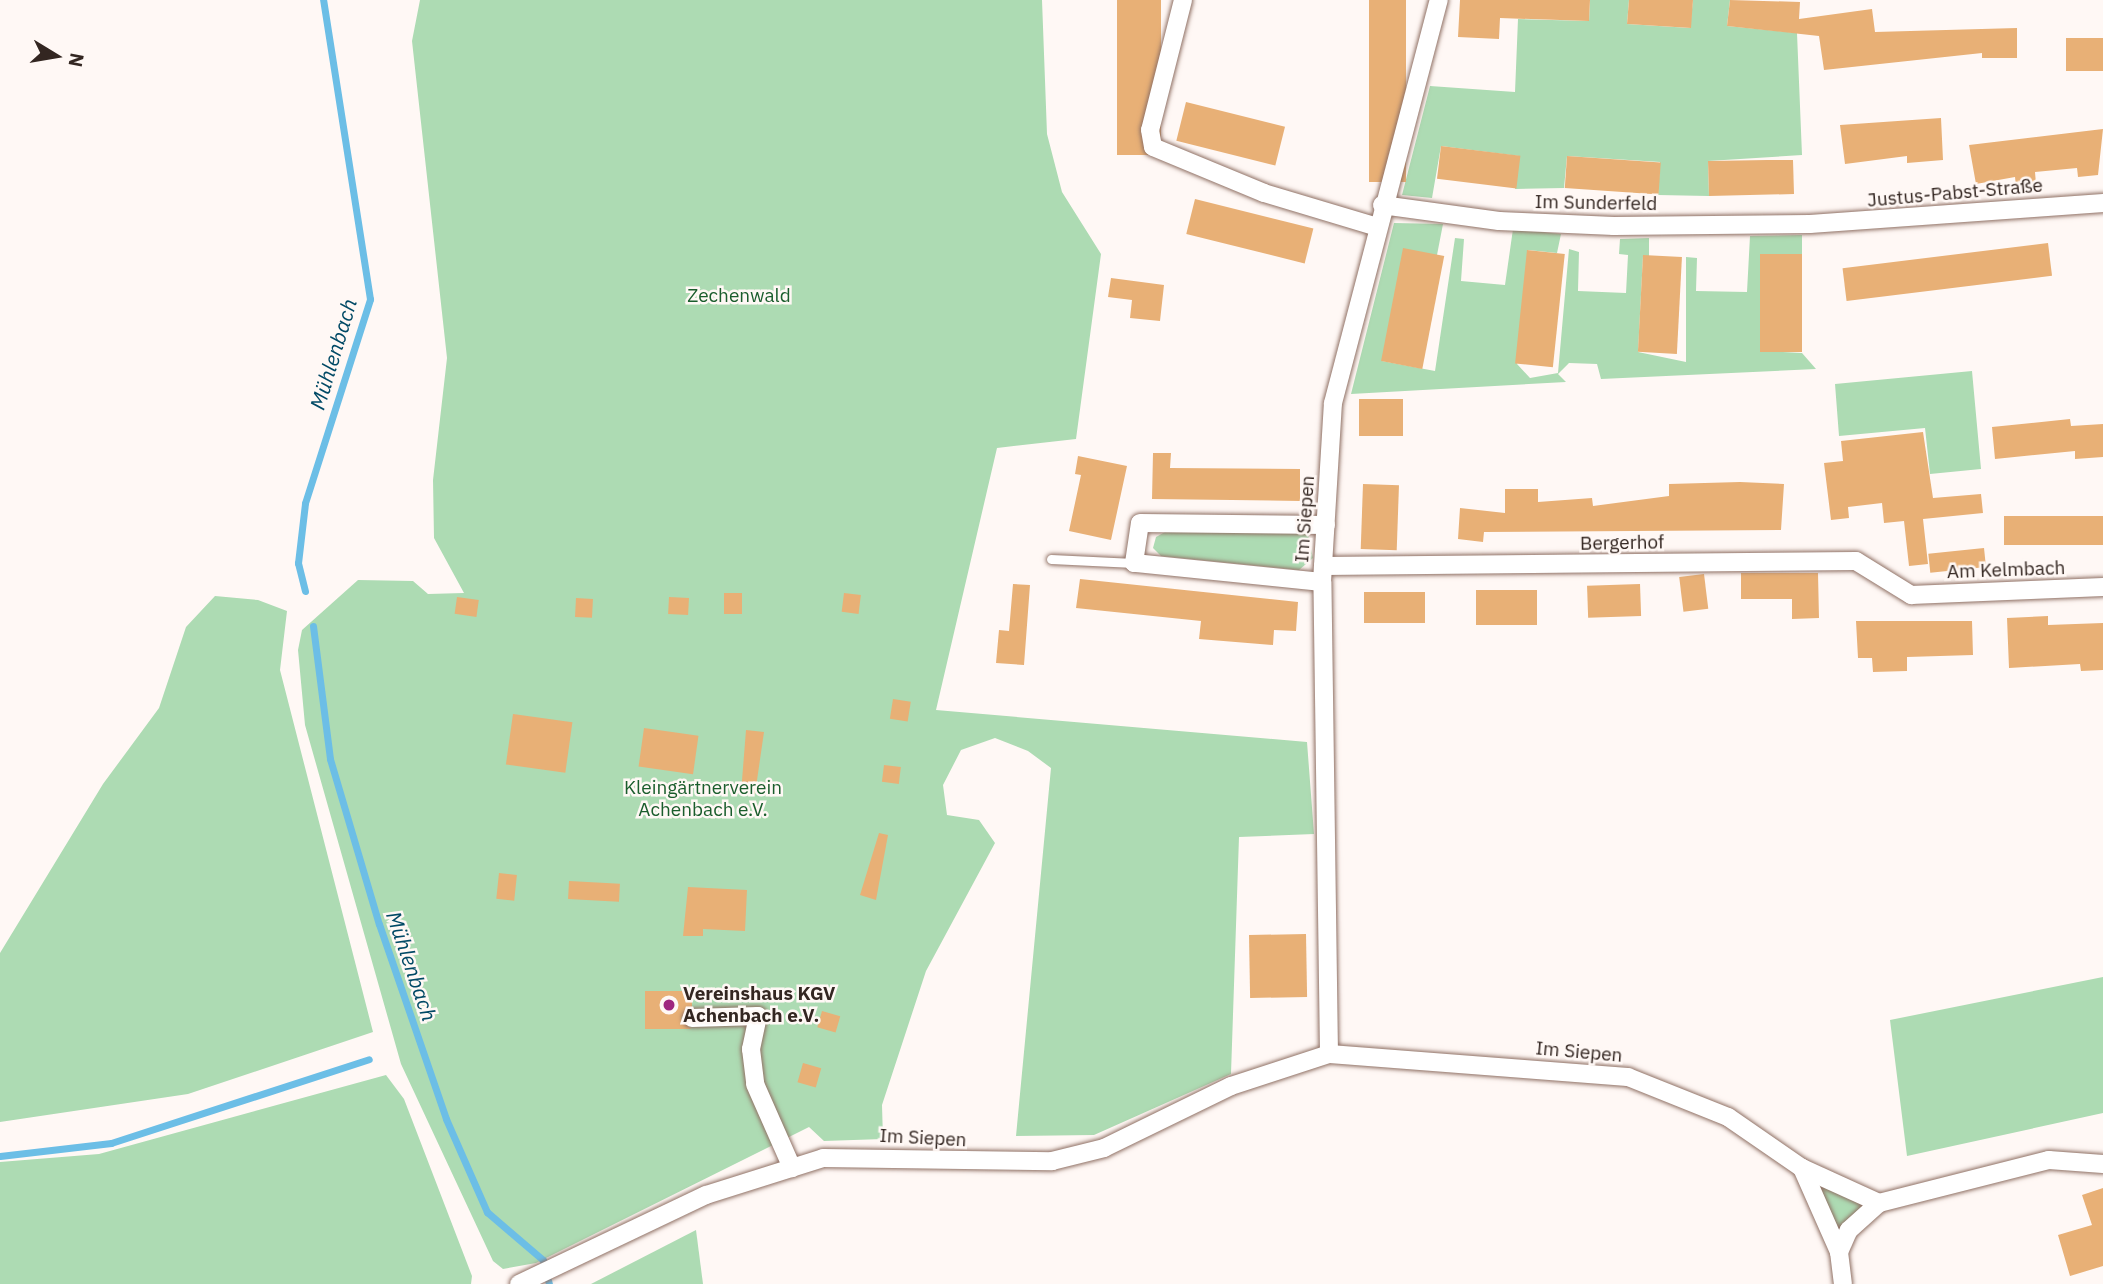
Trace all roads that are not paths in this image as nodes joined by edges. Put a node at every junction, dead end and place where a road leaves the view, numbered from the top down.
1 (1183, 0) edge
2 (1439, 0) edge
3 (2103, 202) edge
4 (1382, 205) junction
5 (1810, 224) joint
6 (1377, 227) junction
7 (1326, 525) junction
8 (1051, 559) dead end
9 (1134, 564) junction
10 (1323, 574) junction
11 (2103, 587) edge
12 (1911, 595) joint
13 (692, 1018) dead end
14 (1329, 1054) junction
15 (2103, 1164) edge
16 (792, 1168) junction
17 (1802, 1168) junction
18 (1879, 1203) junction
19 (1839, 1252) junction
20 (519, 1284) edge
21 (1843, 1284) edge

1 - 6 street
2 - 4 street, Im Siepen
3 - 5 street, Justus-Pabst-Straße
4 - 5 street, Im Sunderfeld
4 - 6 street, Im Siepen
6 - 7 street, Im Siepen
7 - 9 street
7 - 10 street, Im Siepen
8 - 9 lane
9 - 10 street, Bergerhof
10 - 12 street, Bergerhof
10 - 14 street, Im Siepen
11 - 12 street, Am Kelmbach
13 - 16 street
14 - 16 street, Im Siepen
14 - 17 street, Im Siepen
15 - 18 street
16 - 20 street, Im Siepen
17 - 18 street, Im Siepen
17 - 19 street
18 - 19 street
19 - 21 street

